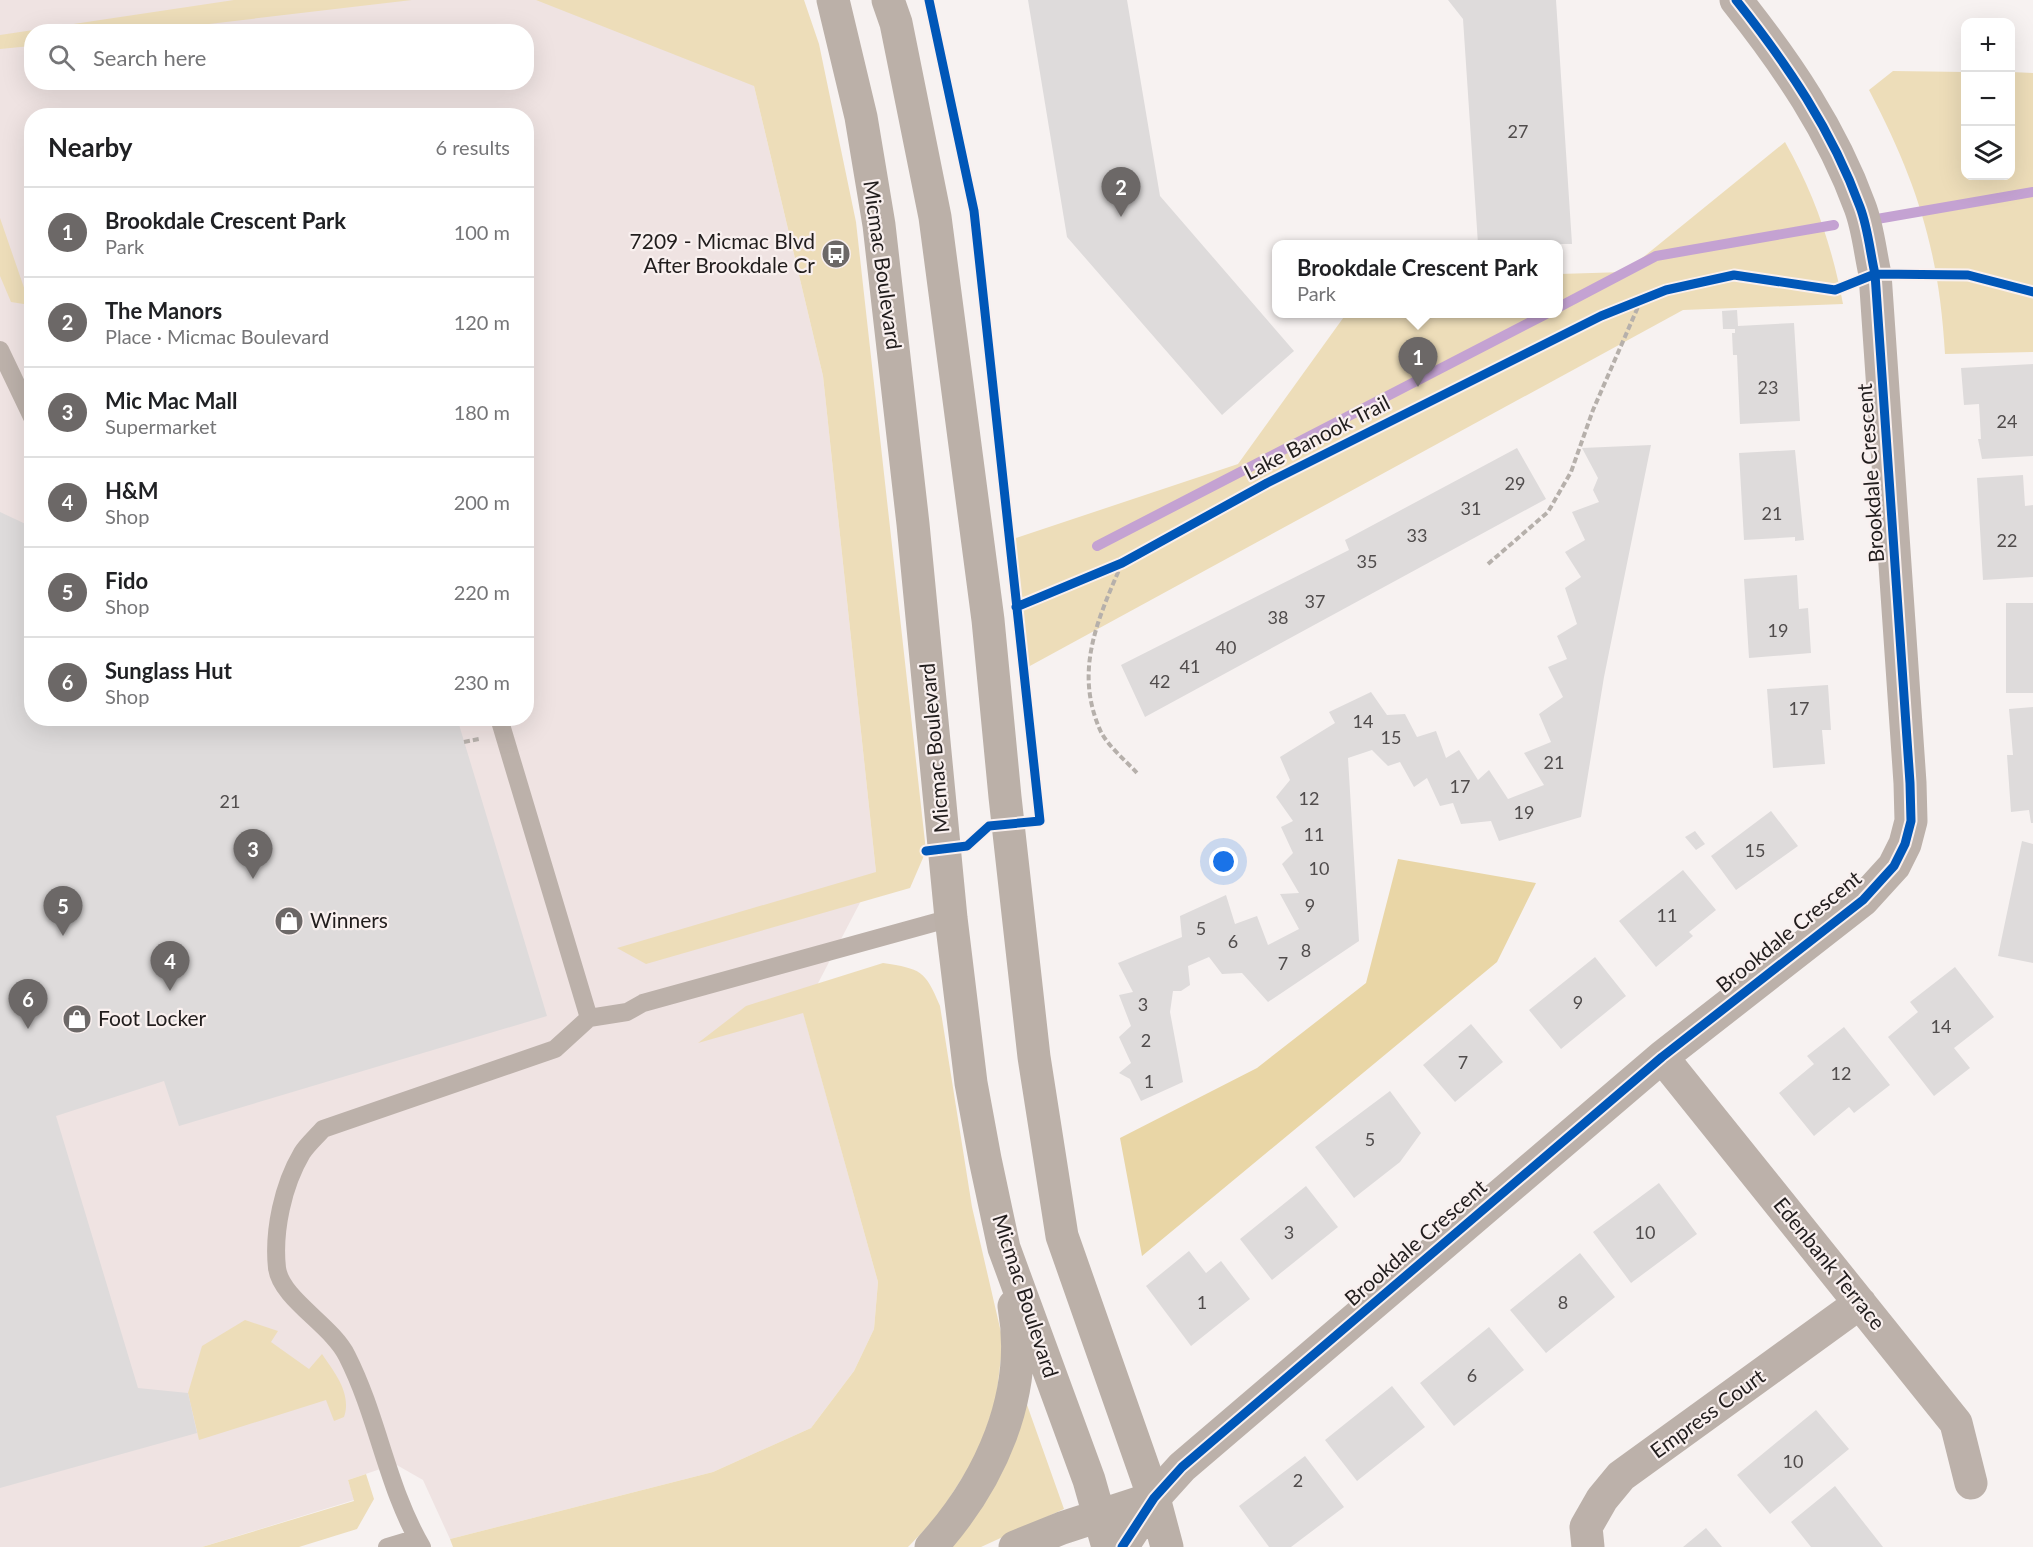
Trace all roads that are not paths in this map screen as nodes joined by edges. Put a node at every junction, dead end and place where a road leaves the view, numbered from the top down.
1 (833, 0) edge
2 (888, 0) edge
3 (1736, 0) edge
4 (0, 350) edge
5 (24, 400) edge
6 (500, 726) edge
7 (951, 918) junction
8 (589, 1018) junction
9 (1662, 1057) junction
10 (1004, 1248) junction
11 (1860, 1303) junction
12 (1971, 1483) dead end
13 (1154, 1498) junction
14 (1103, 1532) edge
15 (420, 1543) edge
16 (387, 1547) edge
17 (931, 1547) edge
18 (1015, 1547) edge
19 (1122, 1547) edge
20 (1167, 1547) edge
21 (1588, 1547) edge

1 - 7 street, Micmac Boulevard
2 - 13 street
3 - 9 street, Brookdale Crescent
4 - 5 lane
6 - 8 lane
7 - 8 lane
7 - 10 street, Micmac Boulevard
8 - 15 lane
9 - 11 street, Edenbank Terrace
9 - 13 street, Brookdale Crescent
10 - 14 street, Micmac Boulevard
10 - 17 street
11 - 12 street, Edenbank Terrace
11 - 21 street, Empress Court
13 - 14 street
13 - 19 street
13 - 20 street
14 - 18 street
15 - 16 lane

